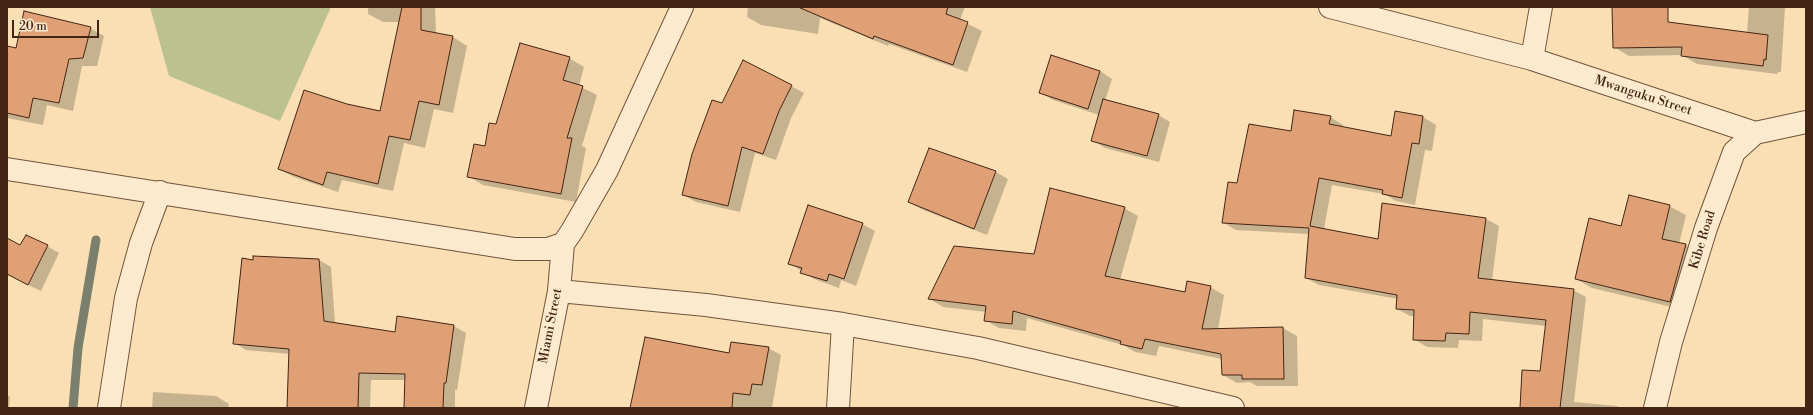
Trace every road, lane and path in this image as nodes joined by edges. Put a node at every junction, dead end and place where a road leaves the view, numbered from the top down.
1 (682, 7) edge
2 (1330, 7) edge
3 (1541, 7) edge
4 (1532, 60) junction
5 (1806, 122) edge
6 (1754, 133) junction
7 (7, 169) edge
8 (160, 192) junction
9 (563, 244) junction
10 (559, 291) junction
11 (843, 324) junction
12 (1167, 401) edge
13 (109, 408) edge
14 (536, 408) edge
15 (838, 408) edge
16 (1233, 408) edge
17 (1655, 408) edge

1 - 9 street
2 - 4 street, Mwanguku Street
3 - 4 street
4 - 6 street, Mwanguku Street
5 - 6 street
6 - 17 street, Kibe Road
7 - 8 street
8 - 9 street
8 - 13 street
9 - 10 street, Miami Street
10 - 11 street
10 - 14 street, Miami Street
11 - 12 street
11 - 15 street
12 - 16 street

